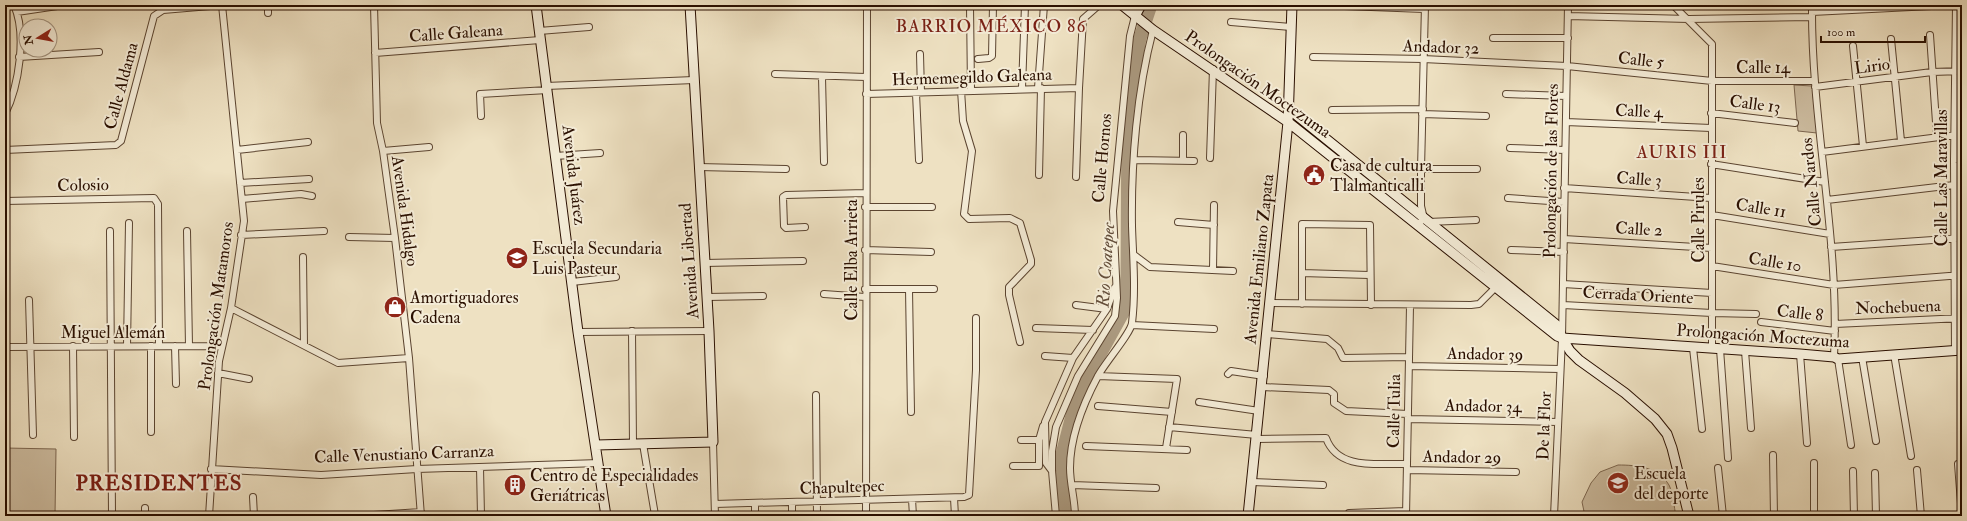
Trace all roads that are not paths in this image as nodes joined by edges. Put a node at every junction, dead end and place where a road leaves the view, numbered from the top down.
1 (14, 5) edge
2 (64, 5) edge
3 (222, 5) edge
4 (268, 5) edge
5 (374, 5) edge
6 (536, 5) edge
7 (690, 5) edge
8 (866, 5) edge
9 (993, 5) edge
10 (1025, 5) edge
11 (1044, 5) edge
12 (1099, 5) edge
13 (1122, 5) edge
14 (1141, 5) edge
15 (1292, 5) edge
16 (1318, 5) edge
17 (1568, 5) edge
18 (1673, 5) edge
19 (1812, 5) edge
20 (1951, 5) edge
21 (1956, 5) edge
22 (970, 6) dead end
23 (28, 7) edge
24 (1424, 7) edge
25 (17, 12) junction
26 (268, 13) dead end
27 (1812, 15) junction
28 (1568, 16) junction
29 (1136, 17) junction
30 (18, 18) edge
31 (1689, 19) junction
32 (1231, 22) dead end
33 (588, 27) dead end
34 (1291, 27) junction
35 (1152, 29) junction
36 (1962, 30) edge
37 (1955, 31) junction
38 (539, 36) junction
39 (1930, 36) dead end
40 (1493, 38) dead end
41 (1568, 38) junction
42 (1891, 39) dead end
43 (1853, 46) dead end
44 (100, 52) dead end
45 (375, 53) junction
46 (920, 54) dead end
47 (58, 55) edge
48 (1313, 57) dead end
49 (19, 58) edge
50 (978, 59) dead end
51 (1423, 59) junction
52 (1567, 66) junction
53 (1213, 69) junction
54 (1959, 71) edge
55 (1932, 72) junction
56 (775, 74) dead end
57 (822, 76) junction
58 (866, 77) junction
59 (1894, 78) junction
60 (694, 80) junction
61 (1712, 81) junction
62 (1856, 82) junction
63 (1815, 84) junction
64 (547, 88) junction
65 (1022, 88) junction
66 (1040, 88) junction
67 (1079, 88) junction
68 (961, 90) junction
69 (971, 90) junction
70 (918, 92) junction
71 (866, 94) junction
72 (1506, 94) dead end
73 (1566, 96) junction
74 (1289, 109) junction
75 (1332, 110) dead end
76 (1422, 111) junction
77 (1711, 113) junction
78 (5, 114) edge
79 (481, 116) dead end
80 (1486, 116) dead end
81 (1959, 117) edge
82 (1288, 122) junction
83 (1566, 122) junction
84 (1795, 123) dead end
85 (1711, 128) junction
86 (1183, 135) dead end
87 (1955, 135) junction
88 (1937, 137) junction
89 (1901, 141) junction
90 (308, 142) dead end
91 (429, 146) dead end
92 (1863, 146) junction
93 (1510, 148) dead end
94 (5, 150) edge
95 (237, 150) junction
96 (383, 150) junction
97 (1565, 150) junction
98 (1822, 152) junction
99 (600, 153) dead end
100 (555, 156) junction
101 (1210, 158) dead end
102 (1962, 159) edge
103 (919, 160) dead end
104 (1135, 160) junction
105 (1954, 160) junction
106 (1183, 161) junction
107 (1194, 161) dead end
108 (824, 162) dead end
109 (1711, 164) junction
110 (699, 167) junction
111 (786, 169) dead end
112 (1421, 169) junction
113 (1477, 169) dead end
114 (1039, 175) dead end
115 (1076, 177) dead end
116 (309, 179) dead end
117 (1825, 182) junction
118 (240, 183) junction
119 (1954, 185) junction
120 (1564, 188) junction
121 (866, 193) junction
122 (312, 196) dead end
123 (1508, 198) dead end
124 (1711, 198) junction
125 (1962, 198) edge
126 (242, 199) junction
127 (1954, 199) junction
128 (1827, 200) junction
129 (5, 201) edge
130 (1564, 202) junction
131 (1214, 205) dead end
132 (866, 207) junction
133 (932, 207) dead end
134 (1712, 215) junction
135 (1476, 220) dead end
136 (1178, 222) dead end
137 (1423, 222) junction
138 (129, 223) dead end
139 (1214, 224) junction
140 (805, 227) dead end
141 (110, 231) dead end
142 (187, 231) dead end
143 (324, 231) dead end
144 (1830, 234) junction
145 (241, 235) junction
146 (349, 237) dead end
147 (395, 238) junction
148 (1962, 238) edge
149 (1564, 239) junction
150 (1954, 239) junction
151 (1831, 247) junction
152 (1712, 248) junction
153 (865, 250) junction
154 (1511, 250) dead end
155 (931, 252) dead end
156 (1564, 252) junction
157 (1134, 256) junction
158 (303, 257) dead end
159 (803, 261) dead end
160 (705, 263) junction
161 (1712, 266) junction
162 (1213, 270) junction
163 (1233, 271) dead end
164 (1302, 272) junction
165 (1955, 275) junction
166 (1962, 275) edge
167 (1369, 276) junction
168 (616, 277) dead end
169 (572, 282) junction
170 (1498, 284) junction
171 (1563, 284) junction
172 (1116, 285) junction
173 (1834, 285) junction
174 (865, 289) junction
175 (909, 289) junction
176 (934, 289) dead end
177 (1712, 293) junction
178 (824, 294) dead end
179 (763, 296) dead end
180 (707, 297) junction
181 (865, 297) junction
182 (29, 300) dead end
183 (1271, 304) junction
184 (1302, 304) junction
185 (1563, 304) junction
186 (1076, 305) dead end
187 (1371, 305) junction
188 (1410, 306) junction
189 (231, 308) junction
190 (1107, 309) junction
191 (1712, 313) junction
192 (1756, 314) dead end
193 (976, 318) dead end
194 (1955, 318) junction
195 (1962, 318) edge
196 (1761, 322) dead end
197 (1835, 324) junction
198 (1132, 325) junction
199 (1036, 328) dead end
200 (1214, 329) dead end
201 (1093, 330) junction
202 (709, 331) junction
203 (1835, 331) junction
204 (578, 332) junction
205 (632, 332) junction
206 (1268, 334) junction
207 (1562, 338) junction
208 (1020, 342) dead end
209 (304, 345) junction
210 (73, 346) junction
211 (110, 346) junction
212 (127, 346) junction
213 (151, 346) junction
214 (159, 346) junction
215 (175, 346) junction
216 (189, 346) junction
217 (221, 346) junction
218 (5, 347) edge
219 (31, 347) junction
220 (1693, 348) junction
221 (1716, 349) junction
222 (1745, 351) junction
223 (1960, 352) edge
224 (1800, 354) junction
225 (1894, 354) junction
226 (1045, 356) dead end
227 (1409, 357) junction
228 (1862, 357) junction
229 (409, 358) junction
230 (1073, 358) junction
231 (1836, 358) junction
232 (1409, 366) junction
233 (1560, 369) junction
234 (218, 374) junction
235 (1228, 374) dead end
236 (1098, 376) junction
237 (1264, 376) junction
238 (249, 379) dead end
239 (176, 384) dead end
240 (1262, 387) junction
241 (816, 395) dead end
242 (1199, 402) dead end
243 (1098, 406) dead end
244 (1259, 411) junction
245 (911, 412) dead end
246 (1172, 412) junction
247 (1408, 416) junction
248 (1045, 422) junction
249 (1558, 422) junction
250 (1169, 427) junction
251 (1751, 428) dead end
252 (1702, 429) dead end
253 (151, 432) dead end
254 (33, 435) dead end
255 (74, 436) dead end
256 (1257, 437) junction
257 (1021, 440) dead end
258 (1039, 440) junction
259 (1876, 441) dead end
260 (712, 442) junction
261 (1807, 443) dead end
262 (633, 444) junction
263 (643, 444) junction
264 (596, 445) junction
265 (1851, 445) dead end
266 (1086, 446) dead end
267 (1166, 448) junction
268 (1187, 450) dead end
269 (1773, 455) dead end
270 (1911, 456) dead end
271 (1728, 458) dead end
272 (598, 463) junction
273 (1814, 463) dead end
274 (1958, 464) dead end
275 (1013, 466) dead end
276 (480, 467) junction
277 (1407, 467) junction
278 (1718, 468) dead end
279 (211, 469) junction
280 (417, 469) junction
281 (1917, 470) dead end
282 (1052, 471) junction
283 (1516, 472) dead end
284 (1853, 472) dead end
285 (1875, 473) dead end
286 (1252, 482) junction
287 (1072, 485) junction
288 (1323, 485) dead end
289 (1156, 488) dead end
290 (253, 497) dead end
291 (954, 498) junction
292 (912, 499) junction
293 (866, 501) junction
294 (816, 502) junction
295 (755, 503) junction
296 (792, 503) junction
297 (715, 504) junction
298 (145, 508) dead end
299 (1349, 513) dead end
300 (1406, 513) edge
301 (421, 514) edge
302 (655, 514) dead end
303 (112, 516) edge
304 (145, 516) edge
305 (209, 516) edge
306 (254, 516) edge
307 (358, 516) edge
308 (481, 516) edge
309 (606, 516) edge
310 (715, 516) edge
311 (755, 516) edge
312 (792, 516) edge
313 (817, 516) edge
314 (866, 516) edge
315 (912, 516) edge
316 (954, 516) edge
317 (1056, 516) edge
318 (1075, 516) edge
319 (1248, 516) edge
320 (1554, 516) edge
321 (1689, 516) edge
322 (1723, 516) edge
323 (1774, 516) edge
324 (1814, 516) edge
325 (1854, 516) edge
326 (1876, 516) edge
327 (1921, 516) edge
328 (1962, 516) edge

1 - 25 street
2 - 23 street
3 - 94 street, Calle Aldama
3 - 95 street, Prolongación Matamoros
4 - 26 street
5 - 45 street, Avenida Hidalgo
6 - 38 main road, Avenida Juárez
7 - 60 main road, Avenida Libertad
8 - 58 street, Calle Elba Arrieta
9 - 50 street
10 - 65 street
11 - 66 street
12 - 67 street
13 - 29 main road, Prolongación Moctezuma
14 - 29 main road, Calle Hornos
15 - 34 main road, Avenida Emiliano Zapata
16 - 24 street
17 - 28 street, Prolongación de las Flores
18 - 31 street
19 - 27 street, Calle Nardos
20 - 27 street
21 - 37 street, Calle Las Maravillas
22 - 69 street
23 - 25 street
24 - 51 street
25 - 30 street
27 - 31 street
27 - 63 street, Calle Nardos
28 - 31 street
28 - 41 street, Prolongación de las Flores
29 - 35 main road, Prolongación Moctezuma
29 - 172 street, Calle Hornos
31 - 61 street, Calle Pirules
32 - 34 street
33 - 38 street, Calle Galeana
34 - 74 main road, Avenida Emiliano Zapata
35 - 53 main road, Prolongación Moctezuma
35 - 104 street
36 - 37 street
37 - 54 street, Calle Las Maravillas
38 - 45 street, Calle Galeana
38 - 64 main road, Avenida Juárez
39 - 55 street
40 - 41 street
41 - 52 street, Prolongación de las Flores
42 - 59 street
43 - 62 street
44 - 47 street
45 - 96 street, Avenida Hidalgo
46 - 70 street
48 - 51 street, Andador 32
49 - 78 street
51 - 52 street, Andador 32
51 - 76 street
52 - 61 street, Calle 5
52 - 73 street, Prolongación de las Flores
53 - 82 main road, Prolongación Moctezuma
53 - 101 street
54 - 55 street, Lirio
54 - 81 street, Calle Las Maravillas
55 - 59 street, Lirio
55 - 88 street
56 - 57 street
57 - 58 street
57 - 108 street
58 - 71 street, Calle Elba Arrieta
59 - 62 street, Lirio
59 - 89 street
60 - 64 street
60 - 110 main road, Avenida Libertad
61 - 63 street, Calle 14
61 - 77 street, Calle Pirules
62 - 63 street, Lirio
62 - 92 street
63 - 98 street, Calle Nardos
64 - 79 street
64 - 100 main road, Avenida Juárez
65 - 66 street, Hermemegildo Galeana
65 - 69 street, Hermemegildo Galeana
66 - 67 street, Hermemegildo Galeana
66 - 114 street
67 - 115 street
68 - 69 street, Hermemegildo Galeana
68 - 70 street, Hermemegildo Galeana
68 - 208 street
70 - 71 street, Hermemegildo Galeana
70 - 103 street
71 - 121 street, Calle Elba Arrieta
72 - 73 street
73 - 83 street, Prolongación de las Flores
74 - 82 main road, Avenida Emiliano Zapata
74 - 137 main road, Prolongación Moctezuma
75 - 76 street
76 - 80 street
76 - 112 street
77 - 84 street, Calle 13
77 - 85 street, Calle Pirules
81 - 87 street, Calle Las Maravillas
82 - 137 main road, Prolongación Moctezuma
82 - 183 main road, Avenida Emiliano Zapata
83 - 85 street, Calle 4
83 - 97 street, Prolongación de las Flores
85 - 109 street, Calle Pirules
86 - 106 street
87 - 88 street
87 - 105 street, Calle Las Maravillas
88 - 89 street
89 - 92 street
90 - 95 street
91 - 96 street
92 - 98 street
93 - 97 street
95 - 118 street, Prolongación Matamoros
96 - 147 street, Avenida Hidalgo
97 - 120 street, Prolongación de las Flores
98 - 117 street, Calle Nardos
99 - 100 street
100 - 169 main road, Avenida Juárez
102 - 105 street
104 - 106 street
104 - 157 street
105 - 119 street, Calle Las Maravillas
106 - 107 street
109 - 117 street
109 - 124 street, Calle Pirules
110 - 111 street
110 - 160 main road, Avenida Libertad
112 - 113 street
112 - 137 street
116 - 118 street
117 - 128 street, Calle Nardos
118 - 126 street, Prolongación Matamoros
119 - 127 street, Calle Las Maravillas
119 - 128 street
120 - 124 street, Calle 3
120 - 130 street, Prolongación de las Flores
121 - 132 street, Calle Elba Arrieta
121 - 140 street
122 - 126 street
123 - 130 street
124 - 134 street, Calle Pirules
125 - 127 street
126 - 145 street, Prolongación Matamoros
127 - 150 street, Calle Las Maravillas
128 - 144 street, Calle Nardos
129 - 214 street, Colosio
130 - 149 street, Prolongación de las Flores
131 - 139 street
132 - 133 street
132 - 153 street, Calle Elba Arrieta
134 - 144 street, Calle 11
134 - 152 street, Calle Pirules
135 - 137 street
136 - 139 street
137 - 170 main road, Prolongación Moctezuma
138 - 212 street
139 - 162 street
141 - 211 street
142 - 216 street
143 - 145 street
144 - 151 street, Calle Nardos
145 - 189 street, Prolongación Matamoros
146 - 147 street
147 - 229 street, Avenida Hidalgo
148 - 150 street
149 - 152 street, Calle 2
149 - 156 street, Prolongación de las Flores
150 - 151 street
150 - 165 street, Calle Las Maravillas
151 - 173 street, Calle Nardos
152 - 161 street, Calle Pirules
153 - 155 street
153 - 174 street, Calle Elba Arrieta
154 - 156 street
156 - 171 street, Prolongación de las Flores
157 - 162 street
157 - 198 street
158 - 209 street
159 - 160 street
160 - 180 main road, Avenida Libertad
161 - 173 street, Calle 10
161 - 177 street, Calle Pirules
162 - 163 street
164 - 167 street
164 - 167 street
164 - 184 street
165 - 166 street, Calle 10
165 - 173 street, Calle 10
165 - 194 street, Calle Las Maravillas
167 - 187 street
168 - 169 street
169 - 204 main road, Avenida Juárez
170 - 188 street
170 - 207 main road, Prolongación Moctezuma
171 - 177 street
171 - 185 street, Prolongación de las Flores
172 - 190 street
172 - 282 street, Calle Hornos
173 - 197 street, Calle Nardos
174 - 175 street
174 - 181 street, Calle Elba Arrieta
175 - 176 street
175 - 245 street
177 - 191 street, Calle Pirules
178 - 181 street
179 - 180 street
180 - 202 main road, Avenida Libertad
181 - 293 street, Calle Elba Arrieta
182 - 219 street
183 - 184 street
183 - 206 main road, Avenida Emiliano Zapata
184 - 187 street
185 - 191 street, Cerrada Oriente
185 - 207 street, Prolongación de las Flores
186 - 190 street
187 - 188 street
188 - 227 street, Calle Tulia
189 - 209 street
189 - 217 street, Prolongación Matamoros
190 - 201 street
191 - 192 street, Cerrada Oriente
191 - 221 street, Calle Pirules
193 - 291 street, Chapultepec
194 - 195 street, Nochebuena
194 - 197 street, Nochebuena
194 - 223 street, Calle Las Maravillas
196 - 203 street, Calle 8
197 - 203 street, Calle Nardos
198 - 200 street
198 - 236 street
199 - 201 street
201 - 230 street
202 - 205 street
202 - 260 main road, Avenida Libertad
203 - 231 street, Calle Nardos
204 - 205 street
204 - 264 main road, Avenida Juárez
205 - 262 street
206 - 227 street
206 - 237 main road, Avenida Emiliano Zapata
207 - 220 main road, Prolongación Moctezuma
207 - 233 street, De la Flor
207 - 321 main road
209 - 229 street
210 - 211 street, Miguel Alemán
210 - 219 street, Miguel Alemán
210 - 255 street
211 - 212 street, Miguel Alemán
211 - 303 street
212 - 213 street, Miguel Alemán
213 - 214 street, Miguel Alemán
213 - 253 street
214 - 215 street, Miguel Alemán
215 - 216 street, Miguel Alemán
215 - 239 street
216 - 217 street, Miguel Alemán
217 - 234 street, Prolongación Matamoros
218 - 219 street, Miguel Alemán
219 - 254 street
220 - 221 main road, Prolongación Moctezuma
220 - 252 street
221 - 222 main road, Prolongación Moctezuma
221 - 271 street, Calle Pirules
222 - 224 main road, Prolongación Moctezuma
222 - 251 street
223 - 225 main road, Prolongación Moctezuma
224 - 231 main road, Prolongación Moctezuma
224 - 261 street
225 - 228 main road, Prolongación Moctezuma
225 - 270 street
226 - 230 street
227 - 232 street, Calle Tulia
228 - 231 main road, Prolongación Moctezuma
228 - 259 street
229 - 280 street, Avenida Hidalgo
230 - 248 street
231 - 265 street, Calle Nardos
232 - 233 street, Andador 39
232 - 247 street, Calle Tulia
233 - 249 street, De la Flor
234 - 238 street
234 - 279 street, Prolongación Matamoros
235 - 237 street
236 - 246 street
236 - 287 street
237 - 240 main road, Avenida Emiliano Zapata
240 - 244 main road, Avenida Emiliano Zapata
240 - 247 street, Andador 34
241 - 294 street
242 - 244 street
243 - 246 street
244 - 256 main road, Avenida Emiliano Zapata
246 - 250 street
247 - 249 street, Andador 34
247 - 277 street, Calle Tulia
248 - 258 street
248 - 282 street
249 - 320 street, De la Flor
250 - 256 street
250 - 267 street
256 - 277 street, Andador 29
256 - 286 main road, Avenida Emiliano Zapata
257 - 258 street
258 - 275 street
260 - 263 main road
260 - 297 street, Avenida Libertad
262 - 263 main road
262 - 264 main road
263 - 302 street
264 - 272 main road, Avenida Juárez
266 - 267 street
267 - 268 street
269 - 323 street
272 - 276 street, Calle Venustiano Carranza
272 - 309 main road, Avenida Juárez
273 - 324 street
274 - 328 street
276 - 280 street, Calle Venustiano Carranza
276 - 308 street
277 - 283 street, Andador 29
277 - 300 street, Calle Tulia
278 - 322 street
279 - 280 street, Calle Venustiano Carranza
279 - 305 street, Prolongación Matamoros
280 - 301 street, Avenida Hidalgo
281 - 327 street
282 - 317 street, Calle Hornos
284 - 325 street
285 - 326 street
286 - 288 street
286 - 319 main road, Avenida Emiliano Zapata
287 - 289 street
287 - 318 street
290 - 306 street
291 - 292 street, Chapultepec
291 - 316 street
292 - 293 street, Chapultepec
292 - 315 street
293 - 294 street, Chapultepec
293 - 314 street, Calle Elba Arrieta
294 - 296 street, Chapultepec
294 - 313 street
295 - 296 street, Chapultepec
295 - 297 street, Chapultepec
295 - 311 street
296 - 312 street
297 - 310 street, Avenida Libertad
298 - 304 street
299 - 300 street
301 - 307 street

